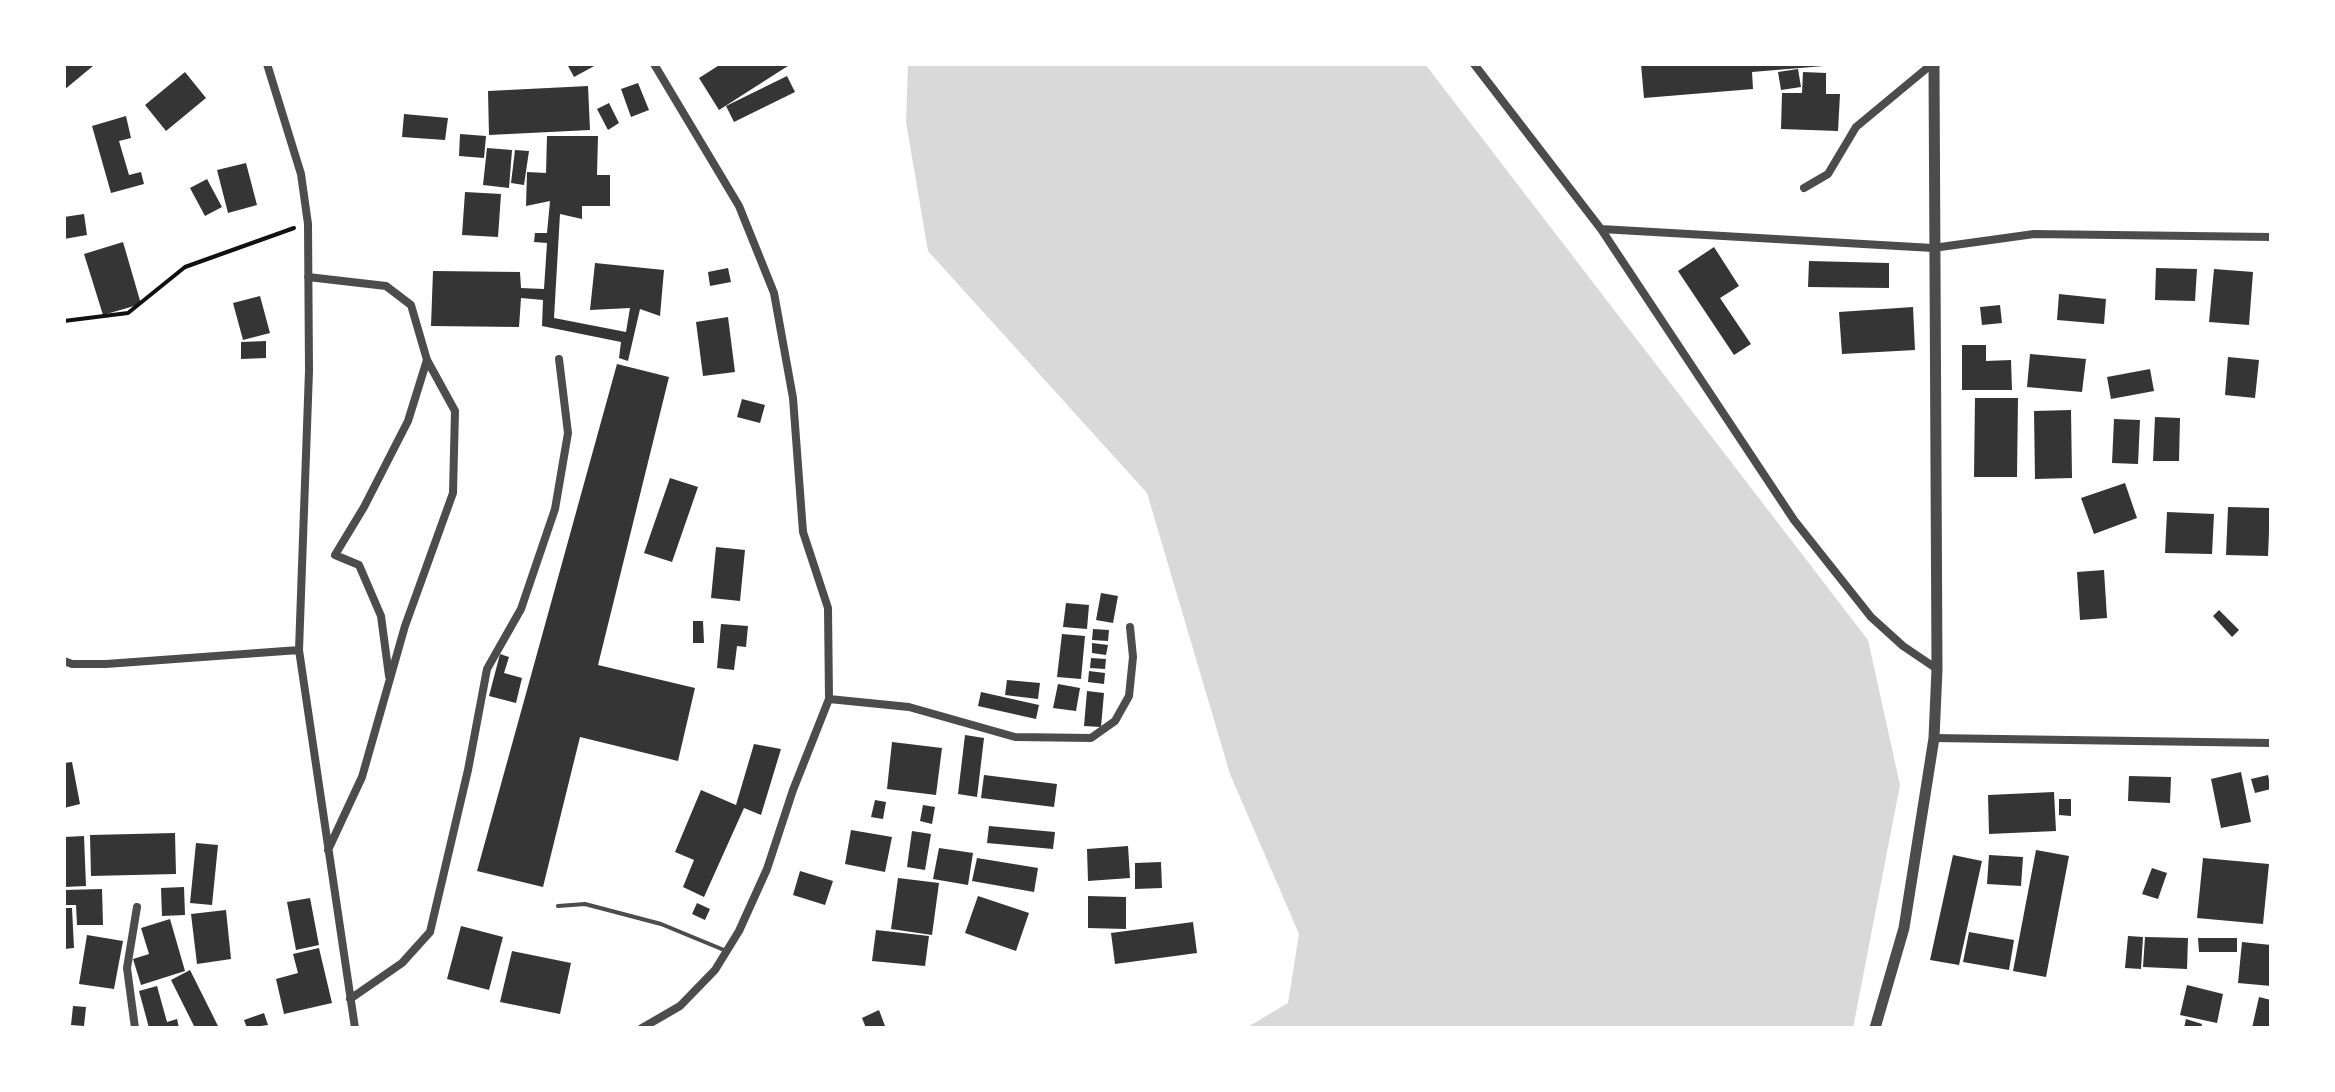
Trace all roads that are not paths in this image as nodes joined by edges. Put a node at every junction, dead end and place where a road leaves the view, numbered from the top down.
1 (267, 64) edge
2 (654, 64) edge
3 (1474, 64) edge
4 (1933, 64) edge
5 (1804, 188) dead end
6 (1601, 229) junction
7 (2271, 237) edge
8 (1933, 248) junction
9 (308, 277) junction
10 (559, 359) dead end
11 (427, 360) junction
12 (1130, 627) dead end
13 (299, 650) junction
14 (64, 661) edge
15 (1937, 669) junction
16 (390, 681) junction
17 (829, 699) junction
18 (1934, 738) junction
19 (2271, 743) edge
20 (328, 850) junction
21 (558, 906) dead end
22 (137, 907) dead end
23 (726, 951) junction
24 (350, 999) junction
25 (135, 1028) edge
26 (355, 1028) edge
27 (642, 1028) edge
28 (1875, 1028) edge

1 - 9 street
2 - 17 street
3 - 6 street
4 - 5 street
4 - 8 street
6 - 8 street
6 - 15 street
7 - 8 street
8 - 15 street
9 - 11 street
9 - 13 street
10 - 24 street
11 - 16 street
11 - 16 street
12 - 17 street
13 - 14 street
13 - 20 street
15 - 18 street
16 - 20 street
17 - 23 street
18 - 19 street
18 - 28 street
20 - 24 street
21 - 23 lane
22 - 25 street
23 - 27 street
24 - 26 street

